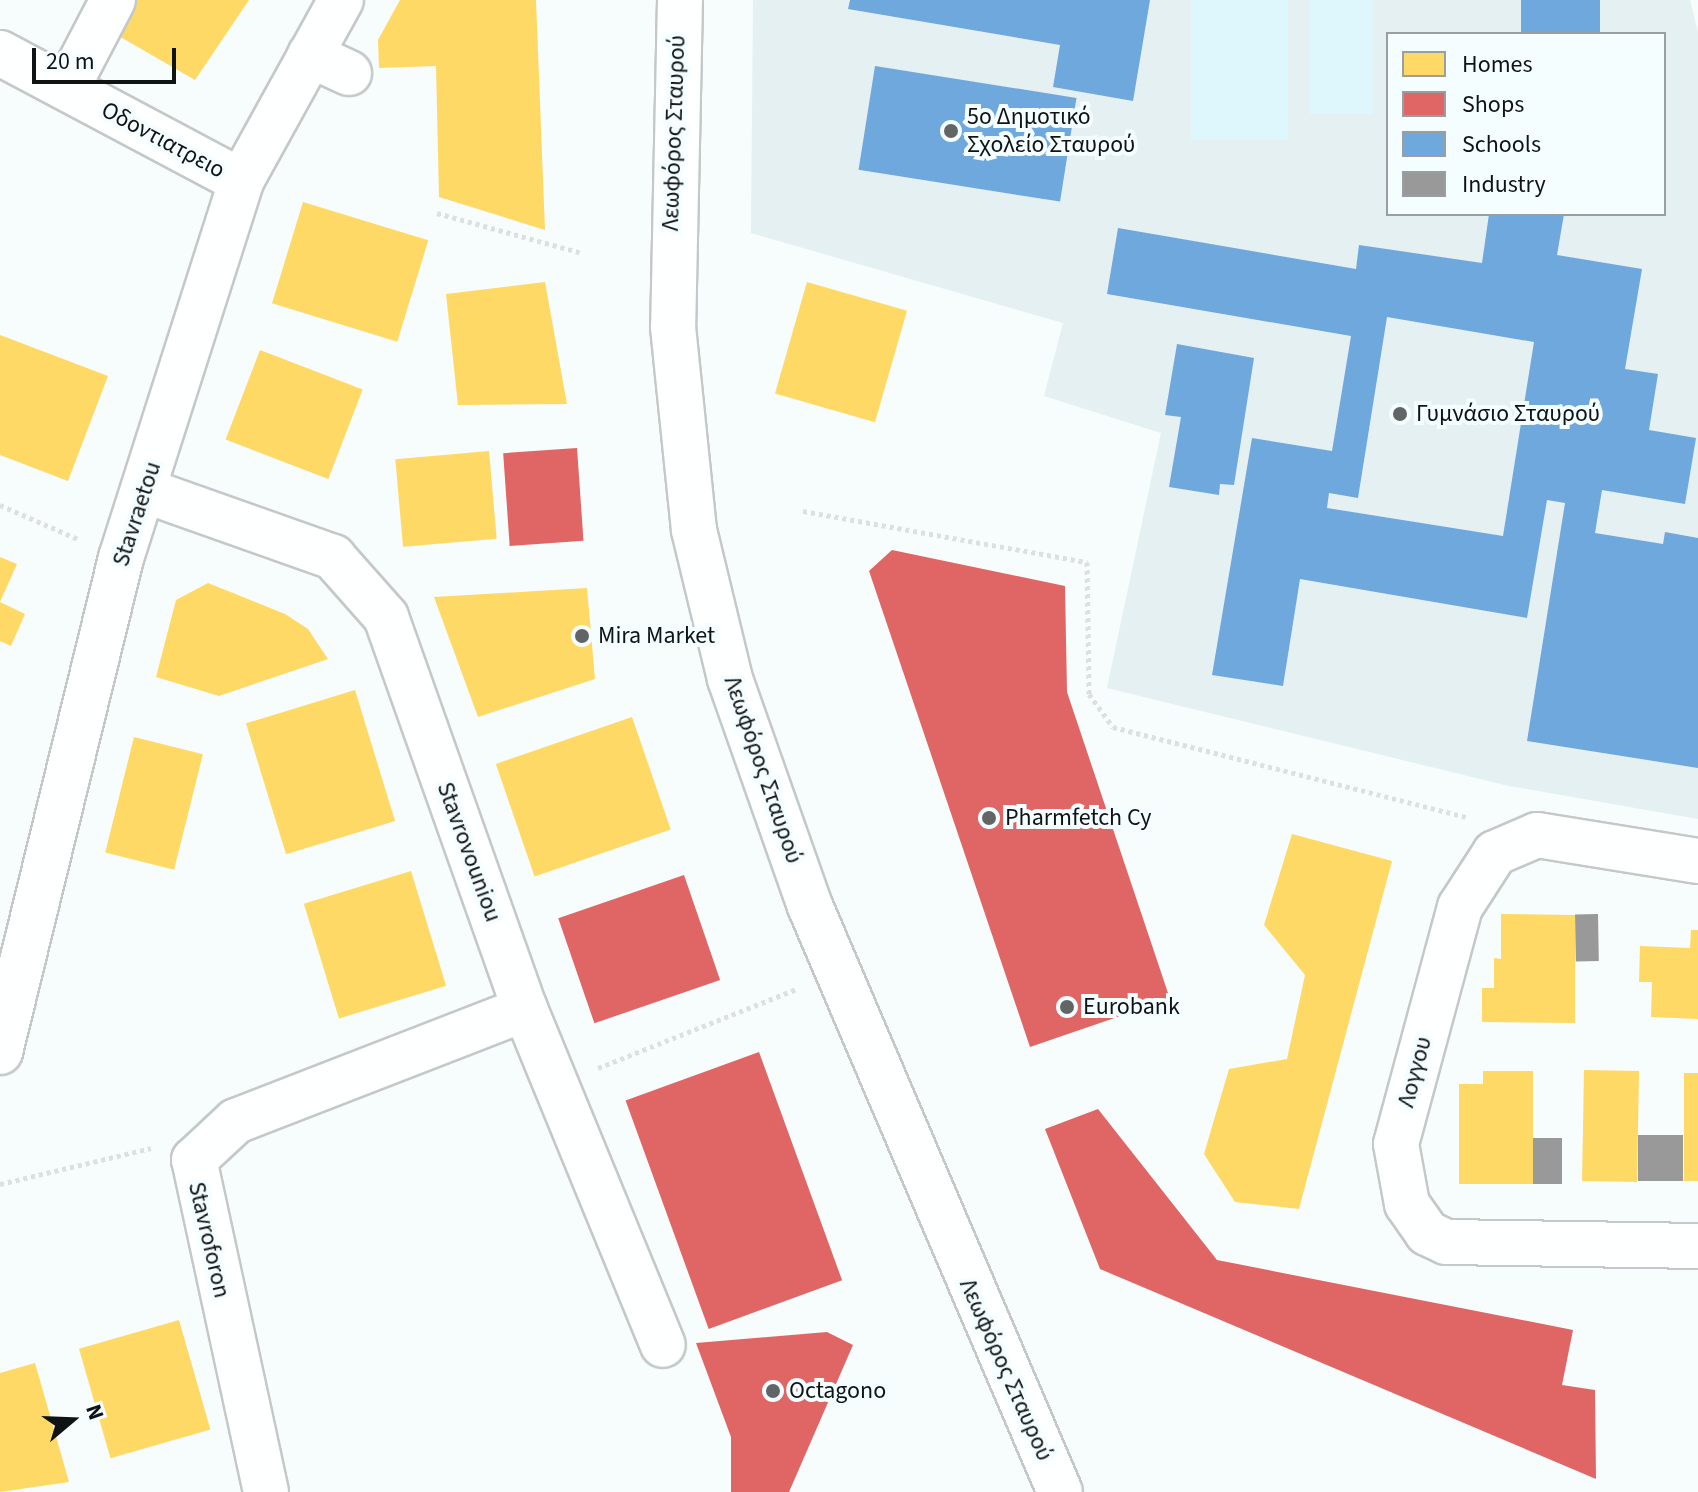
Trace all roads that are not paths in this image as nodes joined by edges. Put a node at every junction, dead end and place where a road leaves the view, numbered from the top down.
1 (113, 0) edge
2 (341, 0) edge
3 (680, 0) edge
4 (0, 53) edge
5 (310, 55) junction
6 (349, 73) dead end
7 (67, 88) junction
8 (241, 181) junction
9 (144, 490) junction
10 (1698, 861) edge
11 (525, 1009) junction
12 (0, 1052) edge
13 (1698, 1246) edge
14 (663, 1345) dead end
15 (266, 1492) edge
16 (1060, 1492) edge

1 - 7 street
2 - 5 street, Stavraetou
3 - 16 street, Λεωφόρος Σταυρού
4 - 7 street, Οδοντιατρειο
5 - 6 street
5 - 8 street, Stavraetou
7 - 8 street, Οδοντιατρειο
8 - 9 street, Stavraetou
9 - 11 street, Stavrovouniou
9 - 12 street, Stavraetou
10 - 13 street, Λογγου
11 - 14 street, Stavrovouniou
11 - 15 street, Stavroforon

